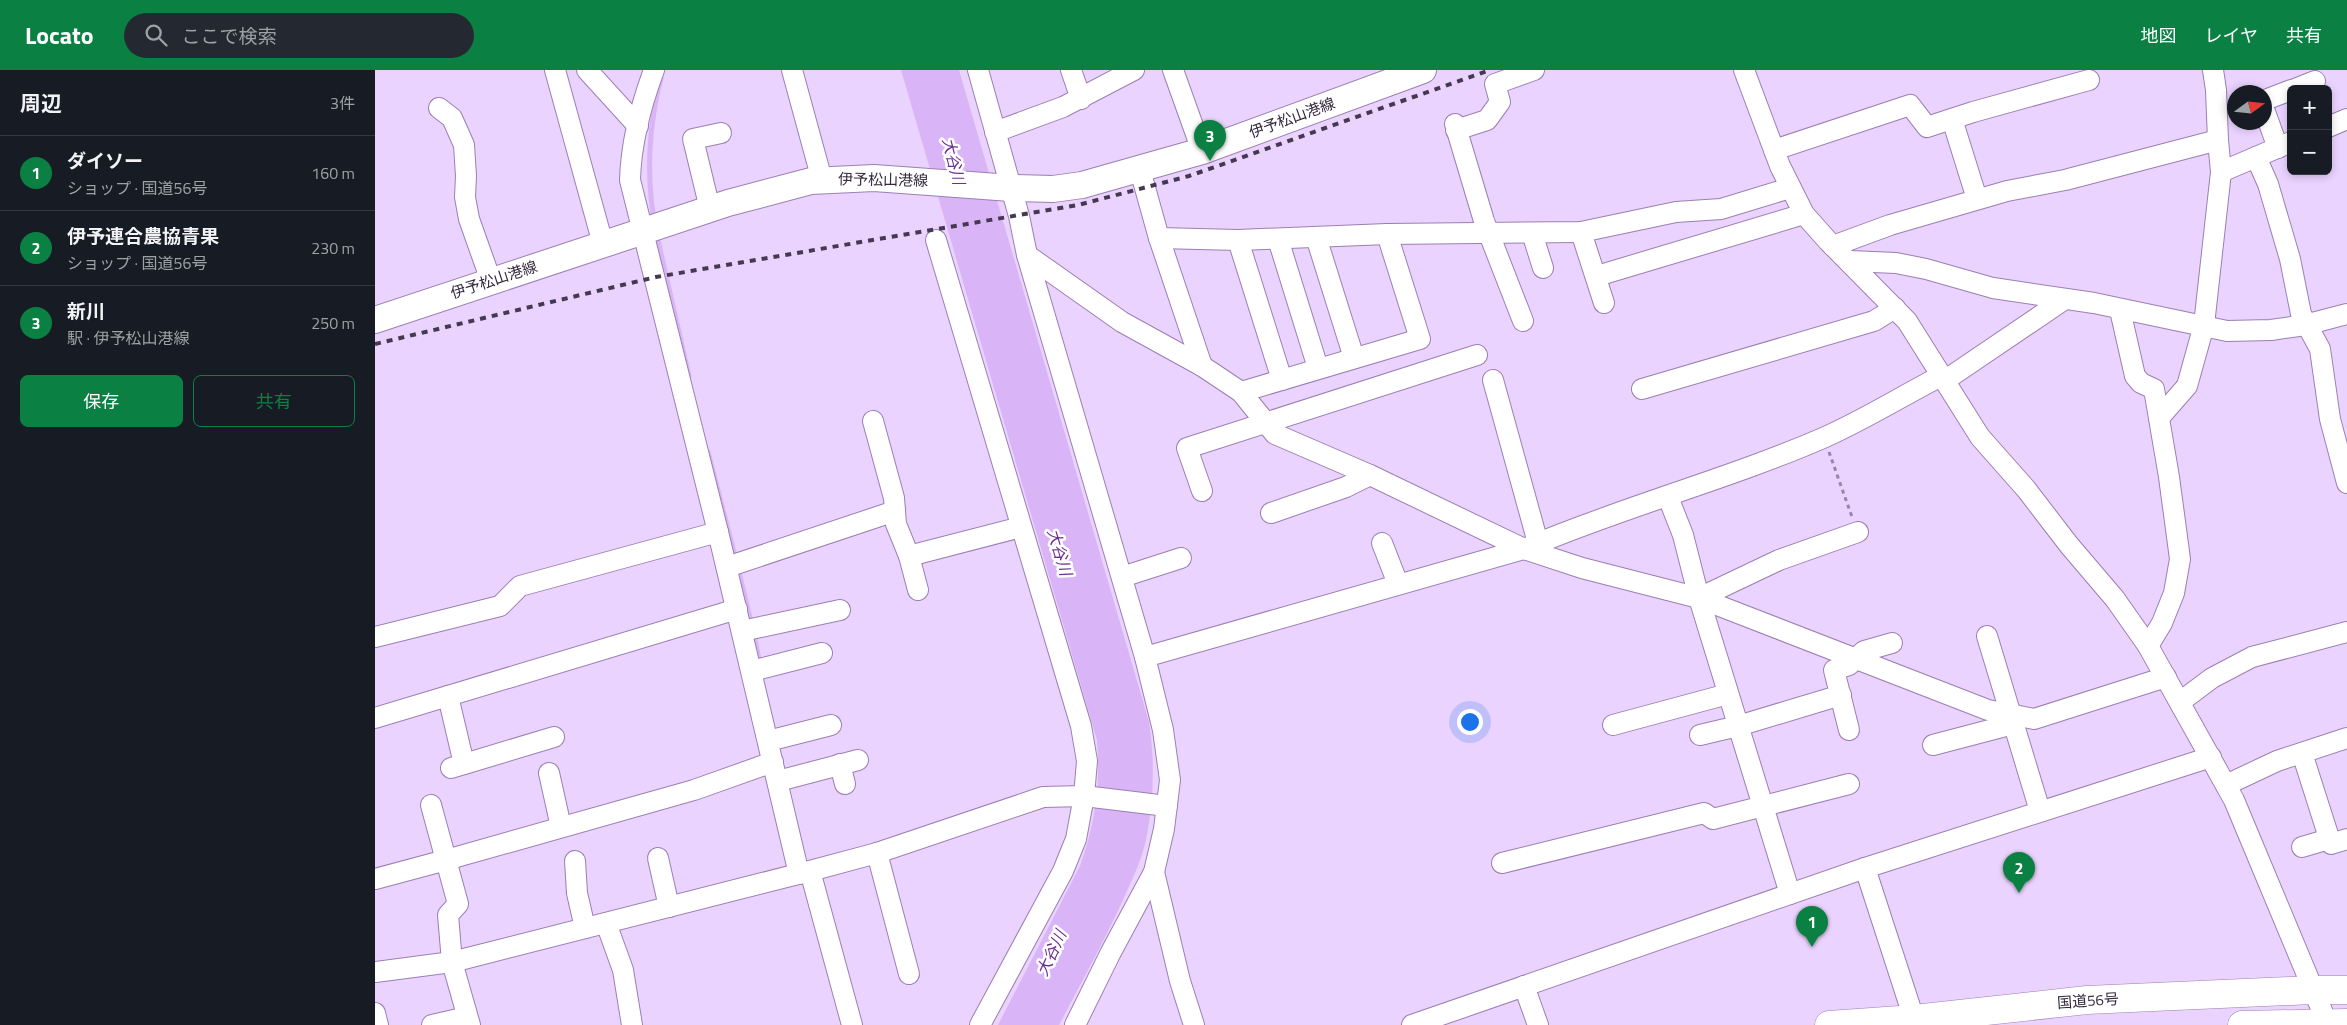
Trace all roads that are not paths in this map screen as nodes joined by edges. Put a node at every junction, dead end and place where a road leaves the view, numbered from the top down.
1 (555, 70) edge
2 (587, 70) edge
3 (654, 70) edge
4 (792, 70) edge
5 (978, 70) edge
6 (1071, 70) edge
7 (1134, 70) edge
8 (1173, 70) edge
9 (1423, 70) edge
10 (1534, 70) edge
11 (1744, 70) edge
12 (2213, 70) edge
13 (2089, 80) dead end
14 (2315, 81) dead end
15 (2305, 85) edge
16 (2287, 92) edge
17 (2272, 97) edge
18 (1081, 99) junction
19 (439, 108) dead end
20 (2226, 114) edge
21 (1952, 119) junction
22 (2347, 119) edge
23 (2272, 124) edge
24 (2332, 125) edge
25 (638, 126) junction
26 (995, 132) junction
27 (721, 133) dead end
28 (2218, 140) junction
29 (2284, 145) edge
30 (1774, 150) junction
31 (1202, 151) junction
32 (2256, 157) junction
33 (1140, 170) junction
34 (2221, 172) junction
35 (822, 180) junction
36 (1007, 187) junction
37 (1790, 188) junction
38 (1977, 199) junction
39 (710, 209) junction
40 (1804, 214) junction
41 (644, 230) junction
42 (1581, 232) junction
43 (1490, 233) junction
44 (1532, 233) junction
45 (1387, 234) junction
46 (1317, 237) junction
47 (1159, 238) junction
48 (1278, 238) junction
49 (936, 240) dead end
50 (1238, 240) junction
51 (603, 244) junction
52 (1833, 246) junction
53 (1027, 255) junction
54 (1850, 261) junction
55 (1543, 268) dead end
56 (1597, 276) junction
57 (491, 281) junction
58 (2065, 299) junction
59 (1604, 303) dead end
60 (1895, 308) junction
61 (2120, 310) junction
62 (2347, 314) edge
63 (375, 320) edge
64 (1523, 321) dead end
65 (2204, 325) junction
66 (2305, 325) junction
67 (1477, 355) dead end
68 (1354, 358) junction
69 (1202, 366) junction
70 (1318, 368) junction
71 (1943, 378) junction
72 (1283, 380) junction
73 (1493, 380) dead end
74 (1642, 389) dead end
75 (1241, 392) junction
76 (2159, 418) junction
77 (873, 422) dead end
78 (1266, 423) junction
79 (1370, 475) junction
80 (2347, 483) edge
81 (1202, 491) dead end
82 (1668, 497) junction
83 (895, 511) junction
84 (1271, 513) dead end
85 (1021, 527) junction
86 (719, 532) junction
87 (1858, 532) road end
88 (1382, 543) dead end
89 (1531, 546) junction
90 (909, 556) junction
91 (1181, 558) dead end
92 (727, 567) junction
93 (1122, 577) junction
94 (1398, 584) junction
95 (918, 590) dead end
96 (1699, 598) junction
97 (737, 609) junction
98 (840, 610) dead end
99 (742, 631) junction
100 (2347, 632) edge
101 (1987, 636) dead end
102 (375, 637) edge
103 (1892, 643) dead end
104 (2148, 646) junction
105 (822, 653) dead end
106 (1145, 657) junction
107 (1856, 659) junction
108 (752, 671) junction
109 (2166, 677) junction
110 (1728, 694) junction
111 (1841, 695) junction
112 (448, 696) junction
113 (2180, 702) junction
114 (375, 718) edge
115 (2012, 719) junction
116 (831, 725) dead end
117 (1613, 725) dead end
118 (1738, 726) junction
119 (1849, 730) dead end
120 (544, 734) dead end
121 (1700, 735) dead end
122 (2347, 738) edge
123 (768, 741) junction
124 (1933, 745) dead end
125 (2302, 753) junction
126 (2211, 757) junction
127 (775, 772) junction
128 (549, 773) dead end
129 (845, 784) dead end
130 (1849, 784) dead end
131 (2226, 785) junction
132 (1088, 796) junction
133 (431, 805) dead end
134 (1163, 805) junction
135 (1763, 807) junction
136 (2040, 811) junction
137 (561, 828) junction
138 (2338, 839) edge
139 (2302, 847) dead end
140 (877, 853) junction
141 (659, 858) dead end
142 (446, 860) junction
143 (575, 861) dead end
144 (1502, 862) dead end
145 (1865, 868) junction
146 (805, 872) junction
147 (1154, 872) junction
148 (375, 879) edge
149 (1790, 894) junction
150 (669, 907) junction
151 (606, 923) junction
152 (585, 928) junction
153 (452, 962) junction
154 (375, 972) edge
155 (909, 974) dead end
156 (1524, 986) junction
157 (2312, 990) junction
158 (2347, 990) edge
159 (375, 1013) edge
160 (468, 1021) edge
161 (1915, 1022) edge
162 (2334, 1024) edge
163 (378, 1025) edge
164 (432, 1025) edge
165 (632, 1025) edge
166 (852, 1025) edge
167 (980, 1025) edge
168 (1075, 1025) edge
169 (1194, 1025) edge
170 (1412, 1025) edge
171 (1538, 1025) edge
172 (1829, 1025) edge
173 (2242, 1025) edge

1 - 51 street
2 - 25 street
3 - 25 street
4 - 35 street
5 - 26 street
6 - 18 street
7 - 18 street
8 - 31 street
9 - 31 main road, 伊予松山港線
10 - 43 street
11 - 30 street
12 - 20 street
13 - 21 street
14 - 15 street
16 - 17 street
18 - 26 street
19 - 57 street
20 - 28 street
21 - 30 street
21 - 38 street
22 - 24 street
23 - 29 street
25 - 41 street
26 - 36 street
27 - 39 street
28 - 34 street
28 - 38 street
29 - 32 street
30 - 37 street
31 - 33 main road, 伊予松山港線
32 - 34 street
32 - 66 street
33 - 36 main road, 伊予松山港線
33 - 47 street
34 - 65 street
35 - 36 main road, 伊予松山港線
35 - 39 main road, 伊予松山港線
36 - 53 street
37 - 40 street
37 - 42 street
38 - 52 street
39 - 41 main road, 伊予松山港線
40 - 52 street
40 - 56 street
41 - 51 main road, 伊予松山港線
41 - 86 street
42 - 44 street
42 - 56 street
43 - 44 street
43 - 45 street
43 - 64 street
44 - 55 street
45 - 46 street
45 - 68 street
46 - 48 street
46 - 68 street
47 - 50 street
47 - 69 street
48 - 50 street
48 - 70 street
49 - 85 street
50 - 72 street
51 - 57 main road, 伊予松山港線
52 - 54 street
53 - 69 street
53 - 93 street
54 - 58 street
54 - 60 street
56 - 59 street
57 - 63 main road, 伊予松山港線
58 - 61 street
58 - 71 street
60 - 71 street
60 - 74 street
61 - 65 street
61 - 76 street
62 - 66 street
65 - 66 street
65 - 76 street
66 - 80 street
67 - 78 street
68 - 70 street
69 - 75 street
70 - 72 street
71 - 82 street
71 - 104 street
72 - 75 street
73 - 89 street
75 - 78 street
76 - 104 street
77 - 83 street
78 - 79 street
78 - 81 street
79 - 84 street
79 - 89 street
82 - 89 street
82 - 96 street
83 - 90 street
83 - 92 street
85 - 90 street
85 - 132 street
86 - 92 street
86 - 102 street
87 - 96 street
88 - 94 street
89 - 94 street
89 - 96 street
90 - 95 street
91 - 93 street
92 - 97 street
93 - 106 street
94 - 106 street
96 - 107 street
96 - 110 street
97 - 99 street
97 - 112 street
98 - 99 street
99 - 108 street
100 - 113 street
101 - 115 street
103 - 107 street
104 - 109 street
105 - 108 street
106 - 134 street
107 - 111 street
107 - 115 street
108 - 123 street
109 - 113 street
109 - 115 street
110 - 117 street
110 - 118 street
111 - 118 street
111 - 119 street
112 - 114 street
112 - 120 street
113 - 126 street
115 - 124 street
115 - 136 street
116 - 123 street
118 - 121 street
118 - 135 street
122 - 125 street
123 - 127 street
125 - 131 street
125 - 138 street
126 - 131 street
126 - 136 street
127 - 129 street
127 - 137 street
127 - 146 street
128 - 137 street
130 - 135 street
131 - 157 street
132 - 134 street
132 - 140 street
132 - 167 street
133 - 142 street
134 - 147 street
135 - 144 street
135 - 149 street
136 - 145 street
137 - 142 street
138 - 139 street
140 - 146 street
140 - 155 street
141 - 150 street
142 - 148 street
142 - 153 street
143 - 152 street
145 - 149 street
145 - 161 street
146 - 150 street
146 - 166 street
147 - 168 street
147 - 169 street
149 - 156 street
150 - 151 street
151 - 152 street
151 - 165 street
152 - 153 street
153 - 154 street
153 - 160 street
156 - 170 street
156 - 171 street
157 - 158 highway, 国道56号
157 - 161 highway, 国道56号
157 - 162 street
159 - 163 street
160 - 164 street
161 - 172 highway, 国道56号
162 - 173 highway

